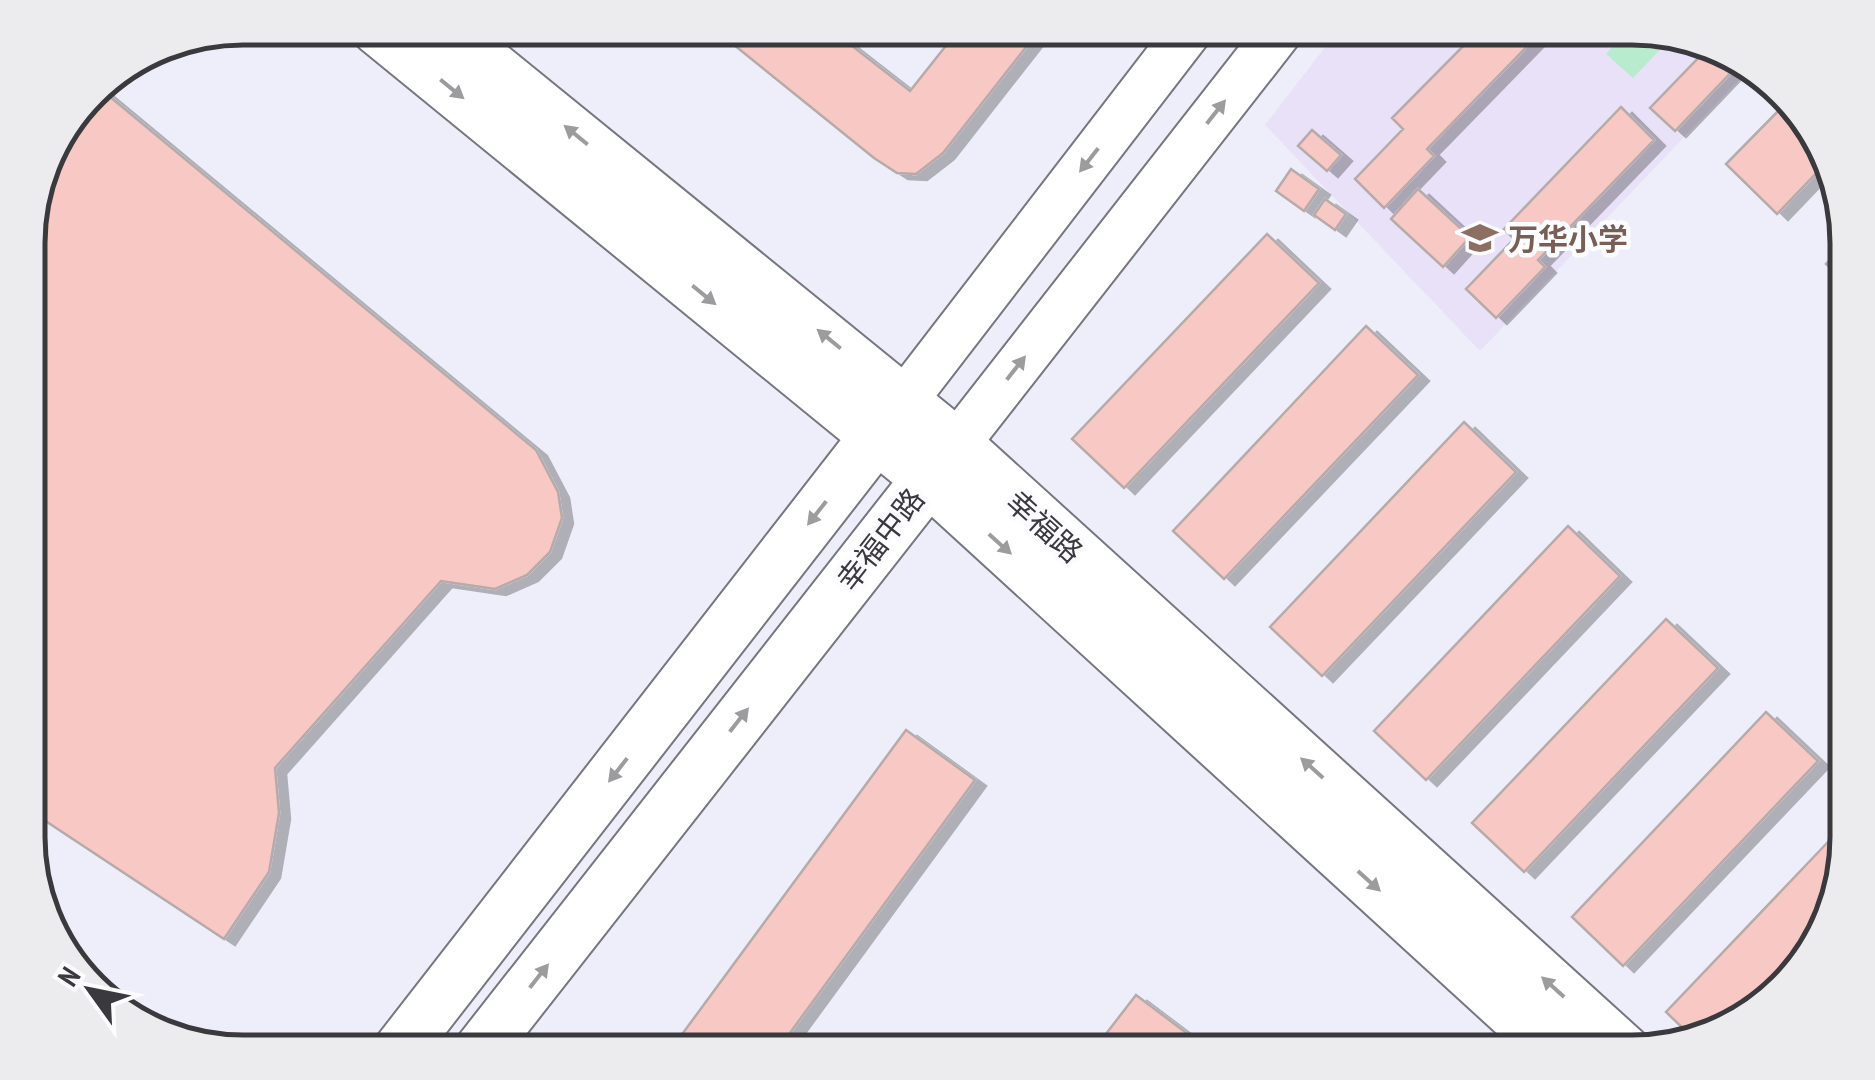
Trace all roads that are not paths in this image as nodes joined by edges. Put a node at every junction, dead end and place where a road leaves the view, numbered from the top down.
1 (399, 45) edge
2 (463, 45) edge
3 (1179, 45) edge
4 (1269, 45) edge
5 (891, 418) junction
6 (942, 461) junction
7 (411, 1035) edge
8 (491, 1035) edge
9 (1538, 1035) edge
10 (1605, 1035) edge

1 -> 5 main road, 幸福路
5 -> 2 main road, 幸福路
3 -> 5 street
6 -> 4 street, 幸福中路
5 - 6 main road, 幸福路
5 -> 7 main road
8 -> 6 main road, 幸福中路
6 -> 9 main road, 幸福路
10 -> 6 main road, 幸福路

